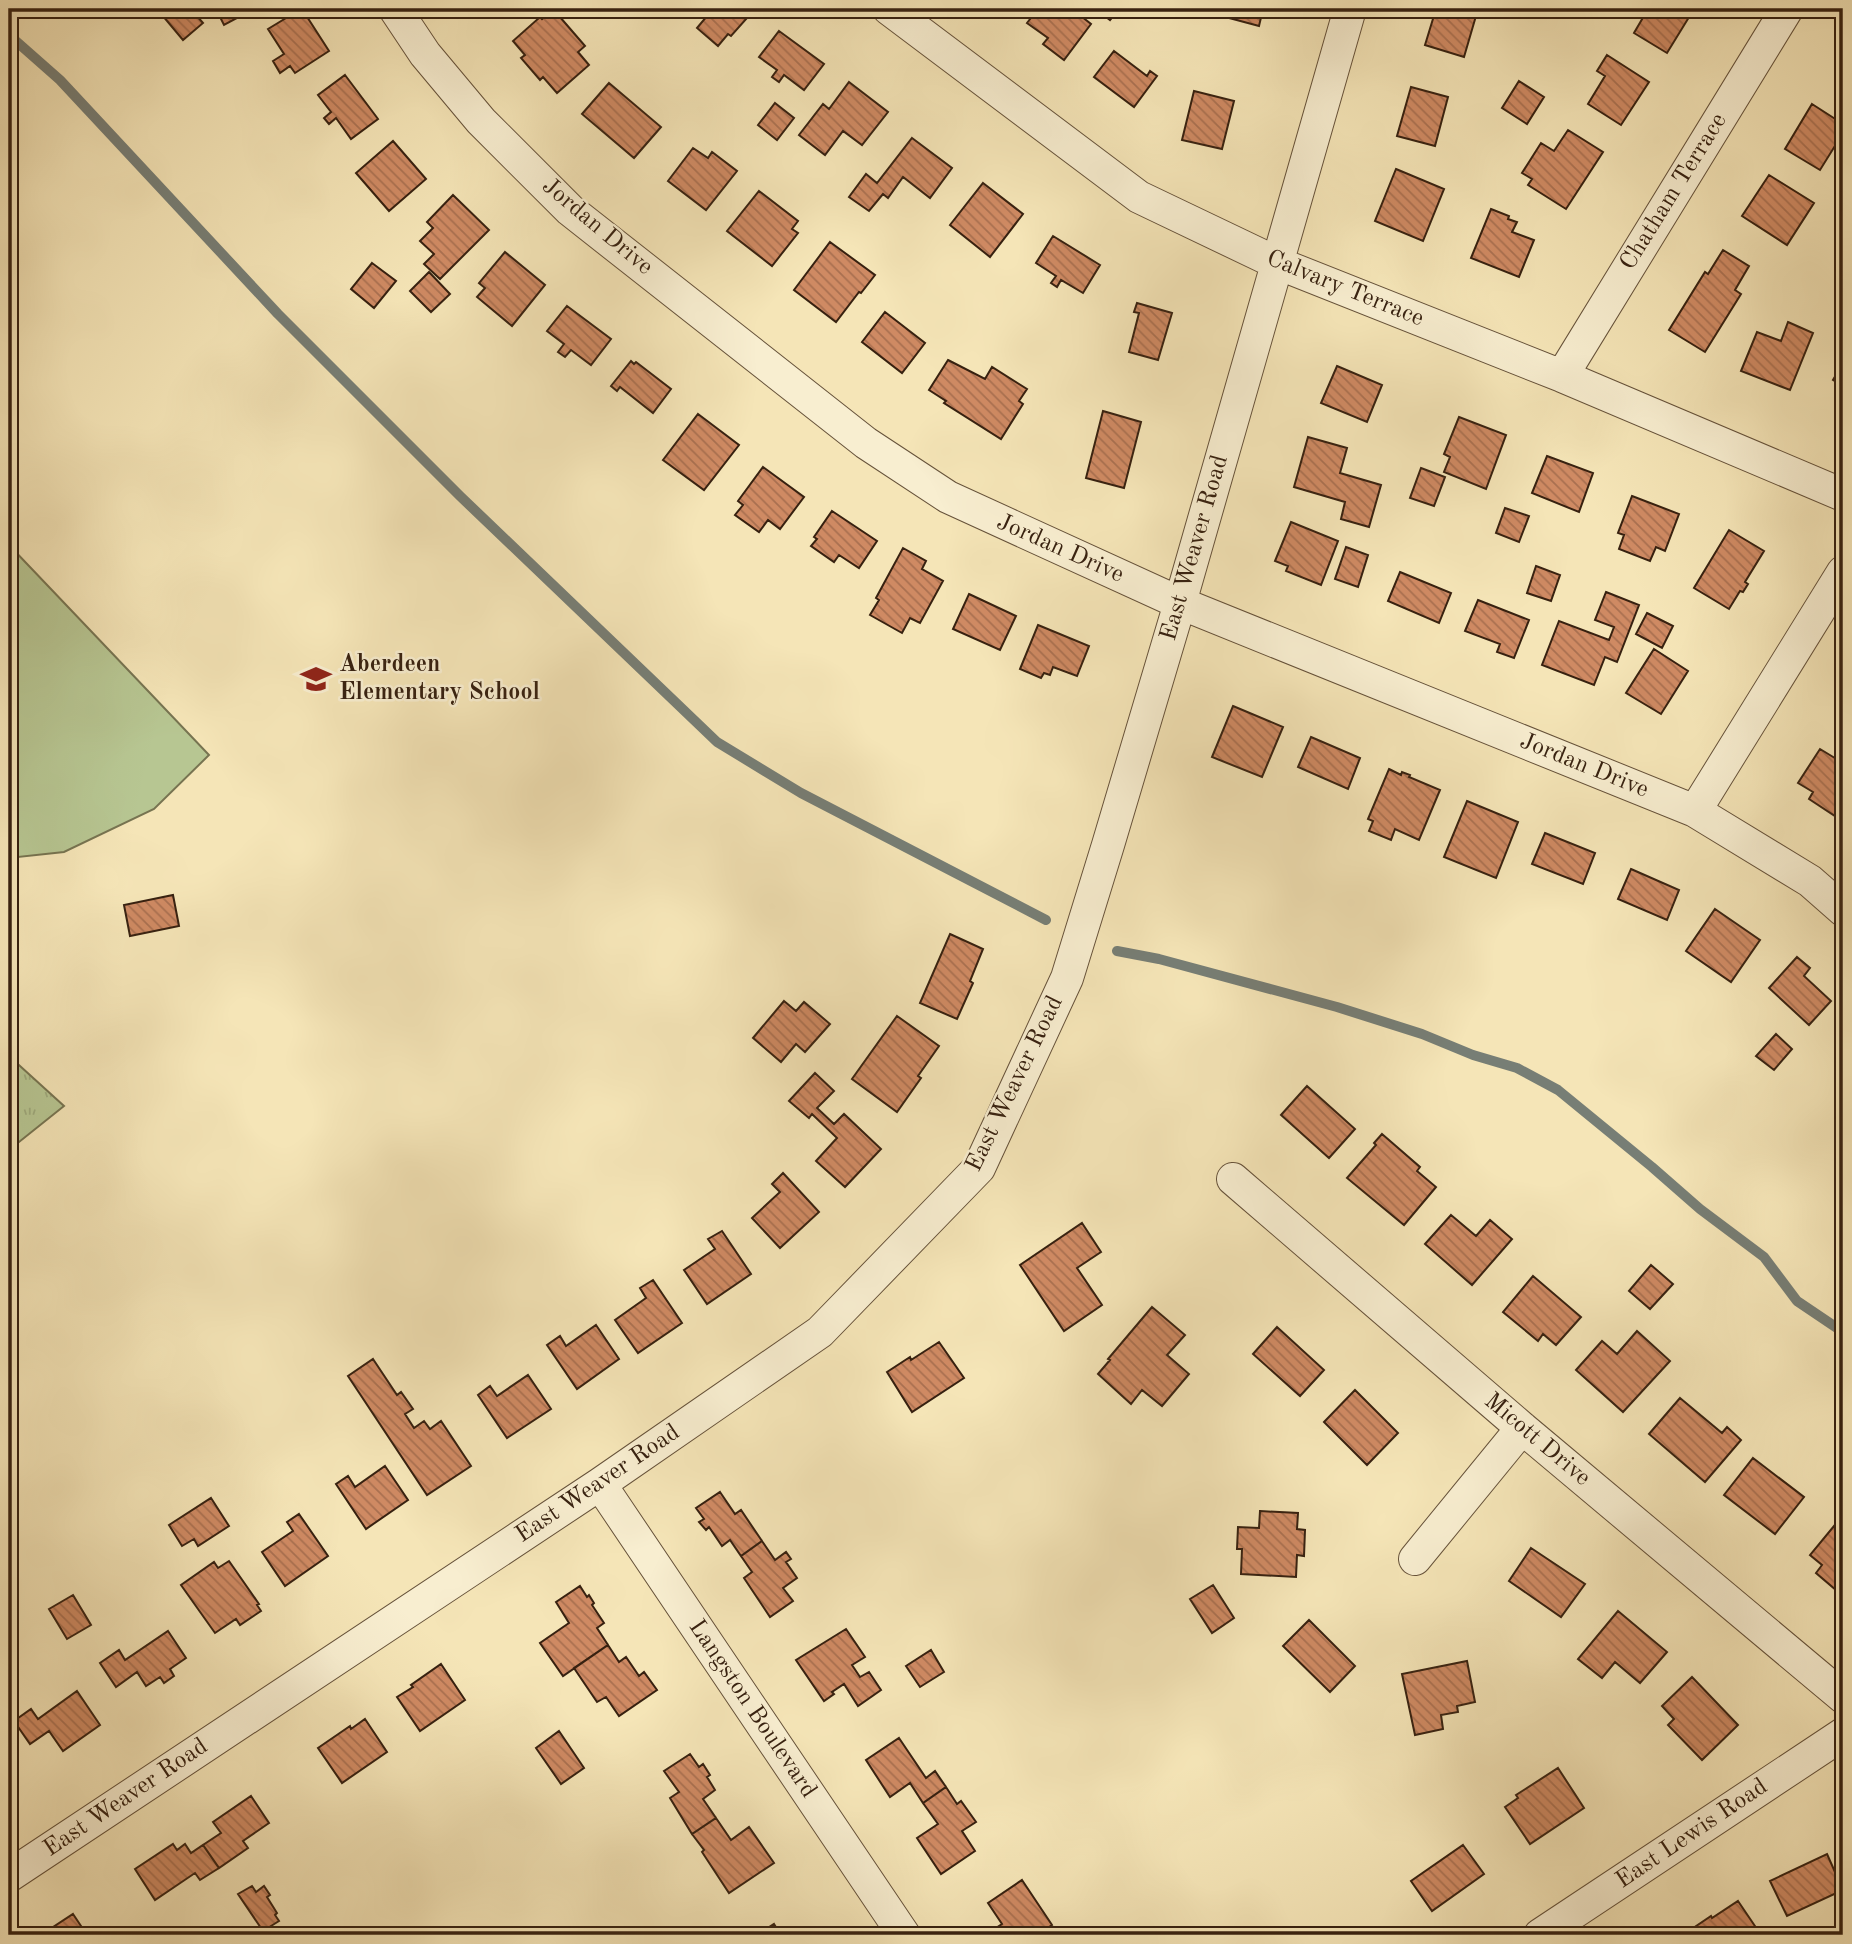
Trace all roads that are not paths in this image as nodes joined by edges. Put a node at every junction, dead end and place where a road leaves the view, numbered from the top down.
1 (395, 9) edge
2 (889, 9) edge
3 (1350, 9) edge
4 (1787, 9) edge
5 (1277, 263) junction
6 (1562, 376) junction
7 (1843, 495) edge
8 (1843, 572) edge
9 (1180, 603) junction
10 (1695, 811) junction
11 (1843, 910) edge
12 (1233, 1179) dead end
13 (1521, 1428) junction
14 (600, 1483) junction
15 (1415, 1559) dead end
16 (1843, 1697) edge
17 (1843, 1734) edge
18 (9, 1876) edge
19 (904, 1935) edge
20 (1540, 1935) edge

1 - 9 street, Jordan Drive
2 - 5 street, Calvary Terrace
3 - 5 street, East Weaver Road
4 - 6 street, Chatham Terrace
5 - 6 street, Calvary Terrace
5 - 9 street, East Weaver Road
6 - 7 street, Calvary Terrace
8 - 10 street
9 - 10 street, Jordan Drive
9 - 14 street, East Weaver Road
10 - 11 street, Jordan Drive
12 - 13 street, Micott Drive
13 - 15 street
13 - 16 street, Micott Drive
14 - 18 street, East Weaver Road
14 - 19 street, Langston Boulevard
17 - 20 street, East Lewis Road

